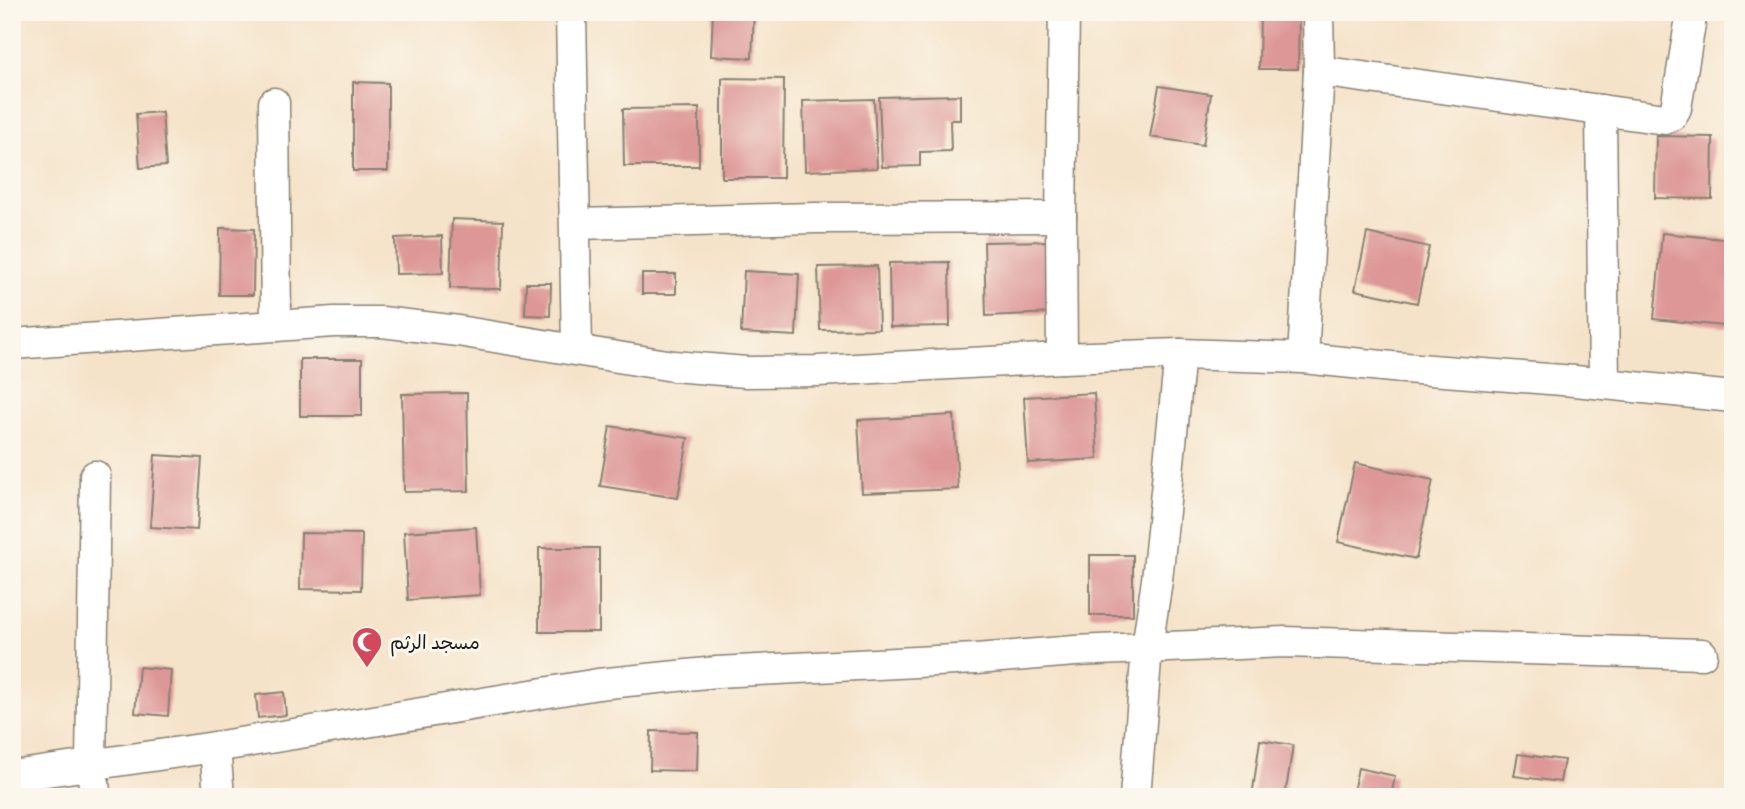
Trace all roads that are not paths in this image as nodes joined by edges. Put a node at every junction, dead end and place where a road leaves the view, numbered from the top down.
1 (571, 12) edge
2 (1064, 12) edge
3 (1318, 12) edge
4 (1692, 12) edge
5 (1319, 71) junction
6 (274, 103) dead end
7 (1601, 110) junction
8 (1061, 217) junction
9 (576, 224) junction
10 (276, 326) junction
11 (12, 344) edge
12 (577, 350) junction
13 (1180, 354) junction
14 (1062, 358) junction
15 (1303, 358) junction
16 (1604, 384) junction
17 (1733, 397) edge
18 (95, 476) dead end
19 (1147, 648) junction
20 (1702, 654) dead end
21 (215, 747) junction
22 (91, 765) junction
23 (12, 776) edge
24 (96, 797) edge
25 (219, 797) edge
26 (1135, 797) edge

1 - 9 street
2 - 8 street
3 - 5 street
4 - 7 street
5 - 7 street
5 - 15 street
6 - 10 street
7 - 16 street
8 - 9 street
8 - 14 street
9 - 12 street
10 - 11 street
10 - 12 street
12 - 14 street
13 - 14 street
13 - 15 street
13 - 19 street
15 - 16 street
16 - 17 street
18 - 22 street
19 - 20 street
19 - 21 street
19 - 26 street
21 - 22 street
21 - 25 street
22 - 23 street
22 - 24 street

